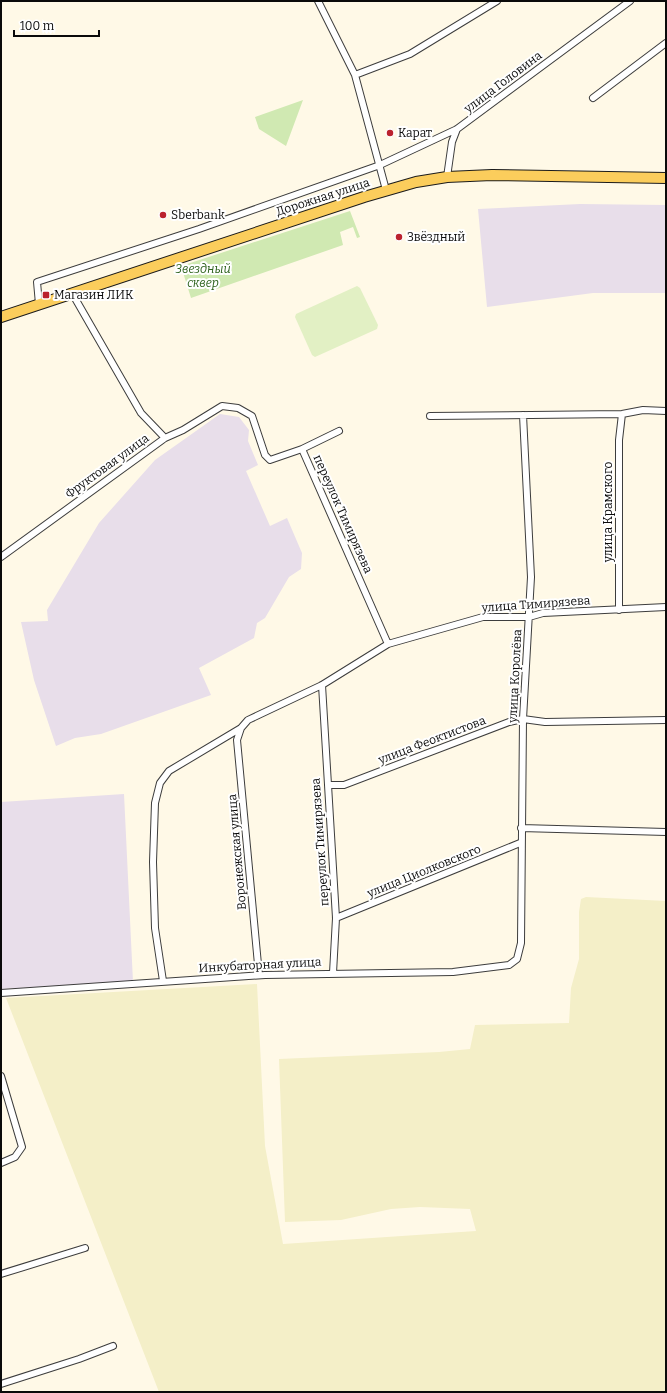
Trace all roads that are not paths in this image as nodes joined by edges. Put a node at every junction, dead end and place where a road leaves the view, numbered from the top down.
1 (318, 1) edge
2 (497, 1) edge
3 (630, 1) edge
4 (666, 44) edge
5 (355, 75) junction
6 (593, 98) dead end
7 (457, 129) junction
8 (380, 165) junction
9 (448, 177) junction
10 (666, 178) edge
11 (386, 190) junction
12 (72, 293) junction
13 (39, 304) junction
14 (1, 317) edge
15 (666, 411) edge
16 (622, 414) junction
17 (522, 415) junction
18 (430, 416) dead end
19 (339, 431) dead end
20 (164, 438) junction
21 (302, 449) junction
22 (1, 557) edge
23 (666, 607) edge
24 (619, 610) junction
25 (529, 617) junction
26 (388, 644) junction
27 (322, 685) junction
28 (523, 719) junction
29 (666, 720) edge
30 (241, 728) junction
31 (328, 785) junction
32 (521, 828) junction
33 (666, 832) edge
34 (520, 844) junction
35 (336, 918) junction
36 (517, 958) joint
37 (333, 973) junction
38 (259, 975) junction
39 (163, 981) junction
40 (1, 993) edge
41 (1, 1076) edge
42 (1, 1164) edge
43 (85, 1248) dead end
44 (1, 1274) edge
45 (113, 1346) dead end
46 (1, 1384) edge

1 - 5 street
2 - 5 street
3 - 7 street, улица Головина
4 - 6 street
5 - 8 street
7 - 8 street, улица Головина
7 - 9 street
8 - 11 street
8 - 13 street, улица Головина
9 - 10 main road, Дорожная улица
9 - 11 main road, Дорожная улица
11 - 12 main road, Дорожная улица
12 - 13 main road, Дорожная улица
12 - 20 street, Фруктовая улица
13 - 14 main road, Дорожная улица
15 - 16 street
16 - 17 street
16 - 24 street, улица Крамского
17 - 18 street
17 - 25 street, улица Королёва
19 - 21 street
20 - 21 street, переулок Тимирязева
20 - 22 street, Фруктовая улица
21 - 26 street, переулок Тимирязева
23 - 24 street, улица Тимирязева
24 - 25 street, улица Тимирязева
25 - 26 street, улица Тимирязева
25 - 28 street, улица Королёва
26 - 27 street, улица Тимирязева
27 - 30 street, улица Тимирязева
27 - 31 street, переулок Тимирязева
28 - 29 street, улица Феоктистова
28 - 31 street, улица Феоктистова
28 - 32 street, улица Королёва
30 - 38 street, Воронежская улица
30 - 39 street, улица Тимирязева
31 - 35 street, переулок Тимирязева
32 - 33 street
32 - 34 street, улица Королёва
34 - 35 street, улица Циолковского
34 - 36 street, улица Королёва
35 - 37 street, переулок Тимирязева
36 - 37 street, Инкубаторная улица
37 - 38 street, Инкубаторная улица
38 - 39 street, Инкубаторная улица
39 - 40 street, Инкубаторная улица
41 - 42 street
43 - 44 street
45 - 46 street

